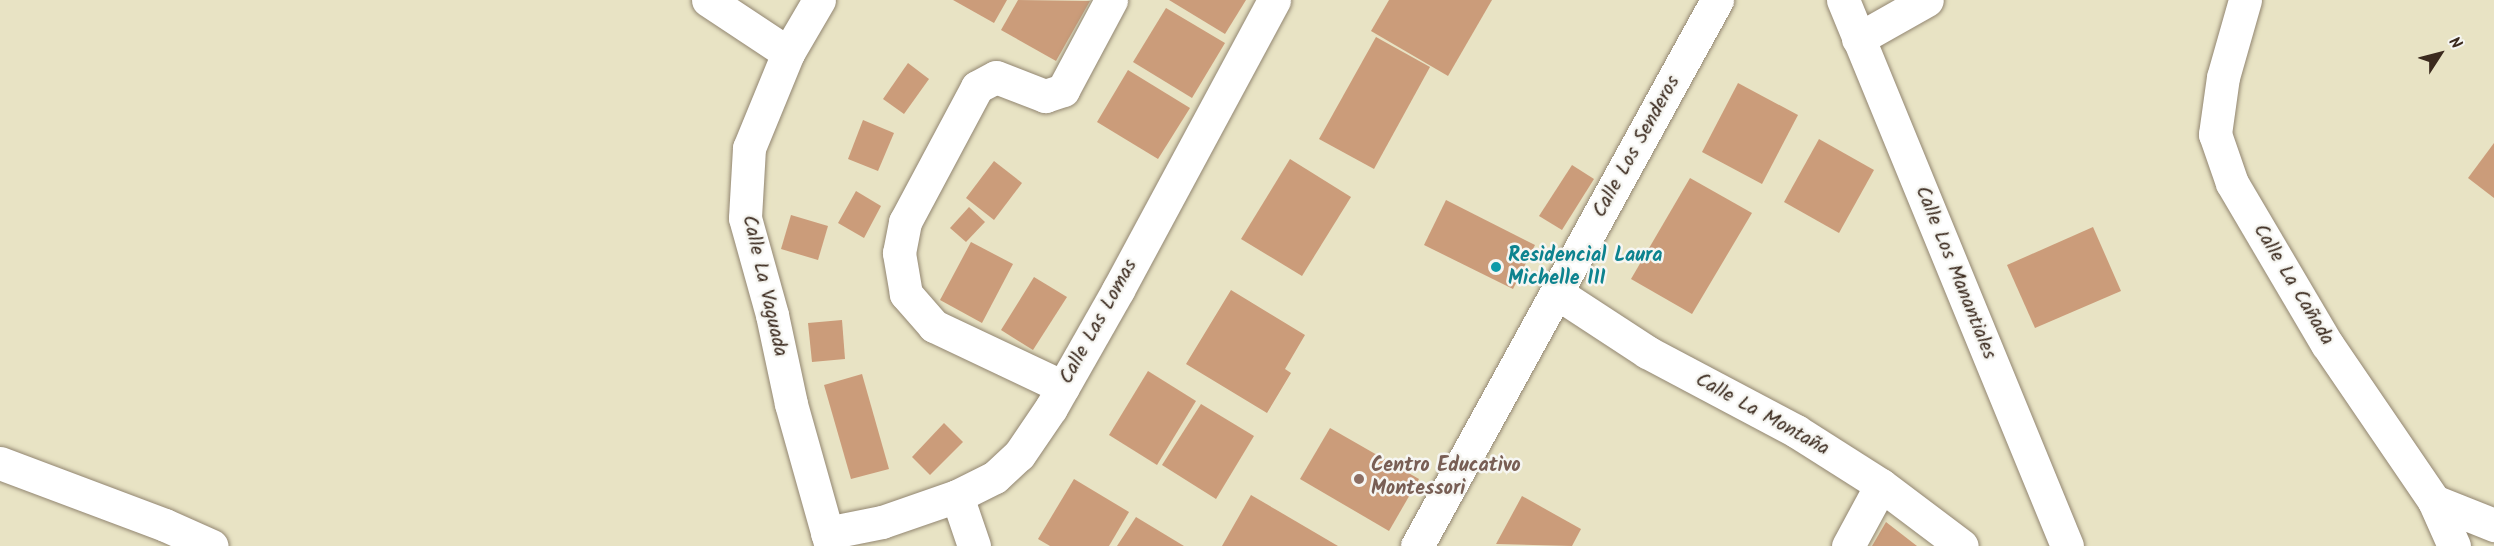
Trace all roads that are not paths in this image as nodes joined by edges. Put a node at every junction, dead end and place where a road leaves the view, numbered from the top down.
1 (708, 0) edge
2 (819, 0) edge
3 (1111, 0) edge
4 (1274, 0) edge
5 (1717, 0) edge
6 (1843, 0) edge
7 (1927, 0) edge
8 (2245, 0) edge
9 (1858, 39) junction
10 (788, 53) junction
11 (1557, 293) junction
12 (1063, 387) junction
13 (0, 463) edge
14 (1881, 485) junction
15 (957, 495) junction
16 (2434, 501) junction
17 (2494, 525) edge
18 (829, 540) edge
19 (212, 546) edge
20 (974, 546) edge
21 (1418, 546) edge
22 (1848, 546) edge
23 (1962, 546) edge
24 (2067, 546) edge
25 (2454, 546) edge

1 - 10 street
2 - 10 street, Calle La Vaguada
3 - 12 street
4 - 12 street, Calle Las Lomas
5 - 11 street, Calle Los Senderos
6 - 9 street, Calle Los Manantiales
7 - 9 street
8 - 16 street, Calle La Cañada
9 - 24 street, Calle Los Manantiales
10 - 18 street, Calle La Vaguada
11 - 14 street, Calle La Montaña
11 - 21 street, Calle Los Senderos
12 - 15 street, Calle Las Lomas
13 - 19 street
14 - 22 street
14 - 23 street, Calle La Montaña
15 - 18 street, Calle Las Lomas
15 - 20 street
16 - 17 street
16 - 25 street, Calle La Cañada

